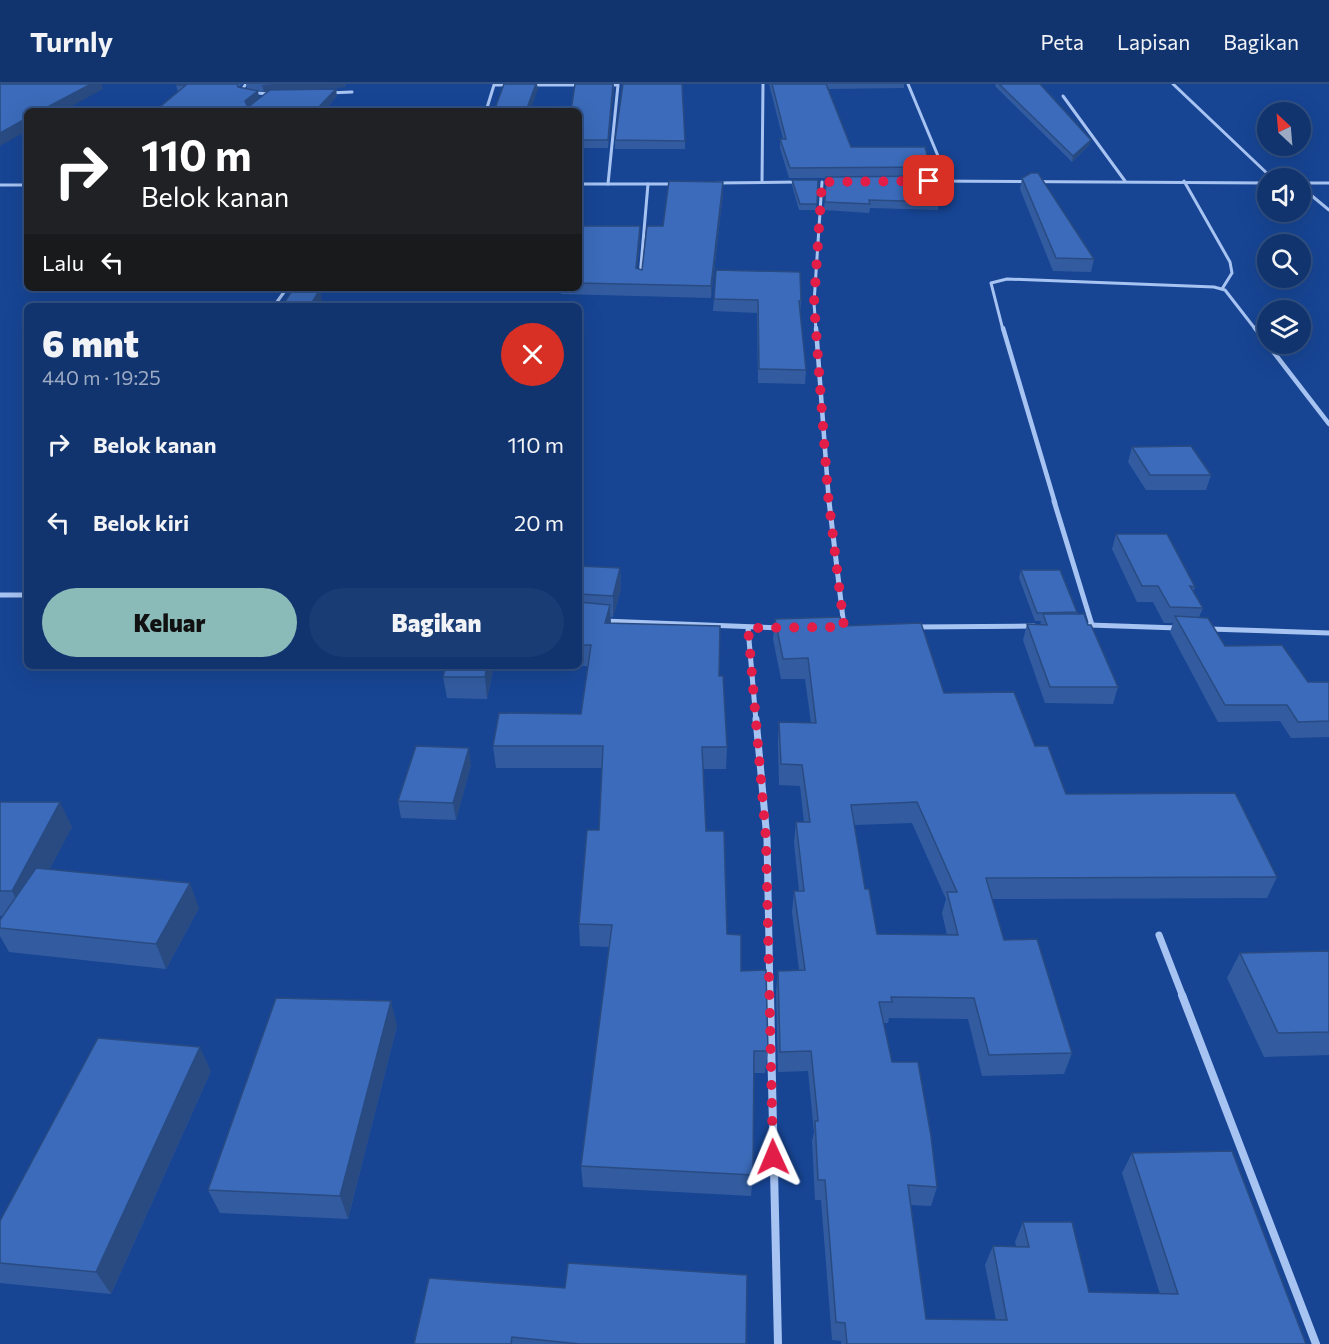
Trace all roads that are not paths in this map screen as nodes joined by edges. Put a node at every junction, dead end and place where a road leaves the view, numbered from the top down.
1 (246, 84) edge
2 (763, 84) edge
3 (908, 84) edge
4 (1173, 84) edge
5 (517, 85) edge
6 (528, 85) edge
7 (584, 85) edge
8 (607, 85) edge
9 (352, 92) dead end
10 (321, 93) edge
11 (267, 94) junction
12 (276, 94) edge
13 (1063, 96) dead end
14 (265, 100) edge
15 (487, 108) edge
16 (1261, 168) edge
17 (948, 180) junction
18 (918, 181) edge
19 (1125, 181) junction
20 (762, 182) junction
21 (810, 182) edge
22 (831, 182) edge
23 (1184, 182) junction
24 (705, 183) edge
25 (1257, 183) edge
26 (1329, 183) edge
27 (582, 184) edge
28 (608, 184) junction
29 (648, 184) junction
30 (682, 184) edge
31 (1311, 184) edge
32 (0, 185) edge
33 (24, 185) edge
34 (1311, 194) edge
35 (1329, 210) edge
36 (640, 279) edge
37 (1222, 289) junction
38 (1329, 424) edge
39 (0, 595) edge
40 (24, 595) edge
41 (602, 621) edge
42 (1045, 626) edge
43 (1080, 626) edge
44 (1092, 626) junction
45 (796, 627) edge
46 (832, 627) edge
47 (844, 627) junction
48 (856, 627) edge
49 (903, 627) edge
50 (748, 628) junction
51 (1187, 628) edge
52 (1198, 629) edge
53 (1329, 633) edge
54 (1159, 935) dead end
55 (778, 1344) edge
56 (1316, 1344) edge

1 - 11 street
2 - 20 street
3 - 17 street
4 - 16 street
5 - 15 street
6 - 7 street
8 - 28 street
9 - 10 street
11 - 12 street
11 - 14 street
13 - 19 street
17 - 18 street
17 - 19 street
19 - 23 street
20 - 21 street
20 - 24 street
22 - 47 street
23 - 25 street
23 - 37 street
26 - 31 street
27 - 28 street
28 - 29 street
29 - 30 street
29 - 36 street
32 - 33 street
34 - 35 street
37 - 38 street
37 - 44 street
39 - 40 street
41 - 50 street
42 - 49 street
43 - 44 street
44 - 51 street
45 - 50 street
46 - 47 street
47 - 48 street
50 - 55 street
52 - 53 street
54 - 56 street

